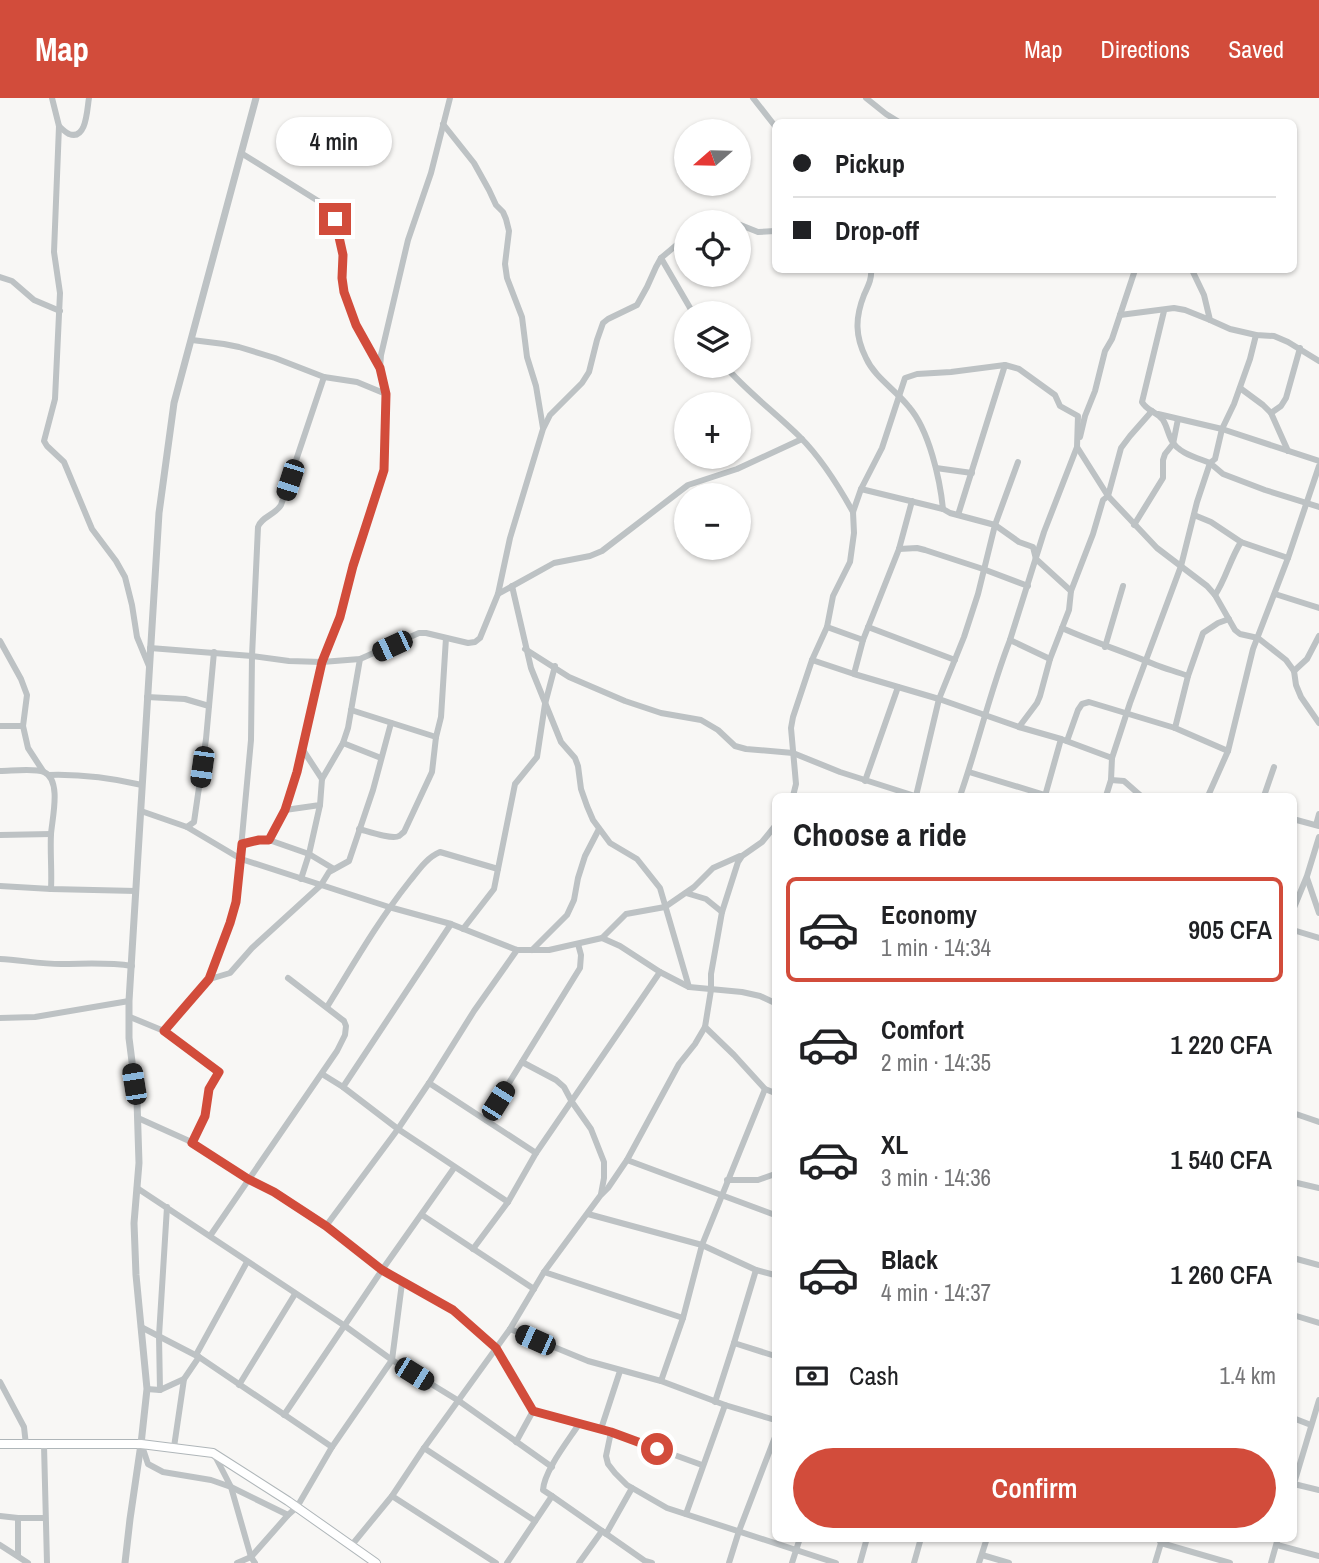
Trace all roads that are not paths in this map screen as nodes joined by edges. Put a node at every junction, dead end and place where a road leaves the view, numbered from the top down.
1 (52, 98) edge
2 (89, 98) edge
3 (256, 98) edge
4 (450, 98) edge
5 (753, 98) edge
6 (866, 98) edge
7 (894, 119) edge
8 (772, 122) edge
9 (443, 124) junction
10 (59, 127) junction
11 (241, 153) junction
12 (751, 229) edge
13 (772, 231) edge
14 (674, 248) edge
15 (662, 258) junction
16 (871, 273) edge
17 (1134, 273) edge
18 (1193, 273) edge
19 (0, 277) edge
20 (687, 301) edge
21 (1164, 310) junction
22 (60, 311) junction
23 (1120, 315) junction
24 (1210, 320) junction
25 (1256, 335) junction
26 (192, 340) junction
27 (1300, 348) junction
28 (1319, 361) edge
29 (1005, 365) junction
30 (380, 368) junction
31 (324, 376) junction
32 (738, 378) edge
33 (1240, 388) junction
34 (386, 394) junction
35 (899, 396) junction
36 (1154, 413) junction
37 (1271, 413) junction
38 (1178, 419) junction
39 (543, 429) junction
40 (1222, 429) junction
41 (802, 439) junction
42 (1173, 444) junction
43 (1077, 447) junction
44 (1288, 451) junction
45 (1018, 462) dead end
46 (1210, 463) junction
47 (1319, 463) edge
48 (936, 468) junction
49 (972, 472) junction
50 (861, 489) junction
51 (1108, 496) junction
52 (912, 501) junction
53 (1306, 504) junction
54 (1319, 507) edge
55 (943, 509) junction
56 (853, 512) junction
57 (958, 515) junction
58 (1194, 515) junction
59 (1134, 524) junction
60 (995, 525) junction
61 (1241, 542) junction
62 (899, 549) junction
63 (1288, 558) junction
64 (1036, 559) junction
65 (1181, 566) junction
66 (983, 569) junction
67 (512, 586) junction
68 (1028, 586) junction
69 (1122, 586) dead end
70 (1071, 592) junction
71 (498, 594) junction
72 (1275, 594) junction
73 (1214, 595) junction
74 (1319, 608) edge
75 (1228, 619) junction
76 (827, 627) junction
77 (868, 627) junction
78 (1062, 628) junction
79 (1319, 636) edge
80 (446, 638) junction
81 (1258, 638) junction
82 (0, 640) edge
83 (863, 640) junction
84 (1010, 640) junction
85 (1105, 646) junction
86 (150, 648) junction
87 (526, 649) junction
88 (214, 653) junction
89 (252, 656) junction
90 (360, 659) junction
91 (812, 660) junction
92 (955, 660) junction
93 (1050, 660) junction
94 (1146, 661) junction
95 (322, 662) junction
96 (149, 666) junction
97 (555, 666) junction
98 (1294, 671) junction
99 (853, 674) junction
100 (1188, 676) junction
101 (898, 687) junction
102 (147, 697) junction
103 (939, 699) junction
104 (545, 704) junction
105 (209, 706) junction
106 (351, 710) junction
107 (1127, 714) junction
108 (984, 716) junction
109 (1318, 721) edge
110 (391, 723) junction
111 (0, 726) edge
112 (23, 726) junction
113 (1019, 727) junction
114 (1175, 728) junction
115 (436, 737) junction
116 (1064, 740) junction
117 (343, 743) junction
118 (303, 750) junction
119 (1228, 751) junction
120 (793, 753) junction
121 (382, 758) junction
122 (1112, 758) junction
123 (1274, 766) dead end
124 (0, 771) edge
125 (969, 772) junction
126 (46, 773) junction
127 (322, 779) junction
128 (1111, 780) junction
129 (865, 781) junction
130 (142, 785) junction
131 (794, 793) edge
132 (906, 793) edge
133 (917, 793) edge
134 (961, 793) edge
135 (1036, 793) edge
136 (1046, 793) edge
137 (1107, 793) edge
138 (1137, 793) edge
139 (1209, 793) edge
140 (1265, 793) edge
141 (320, 805) junction
142 (285, 810) junction
143 (141, 811) junction
144 (1319, 814) edge
145 (1297, 820) edge
146 (1318, 826) edge
147 (187, 827) junction
148 (359, 829) junction
149 (599, 829) junction
150 (772, 830) edge
151 (51, 834) junction
152 (0, 835) edge
153 (1319, 838) edge
154 (269, 840) junction
155 (242, 844) junction
156 (309, 854) junction
157 (742, 856) junction
158 (241, 859) junction
159 (334, 869) junction
160 (498, 869) junction
161 (1307, 876) junction
162 (301, 879) junction
163 (321, 885) junction
164 (0, 887) edge
165 (51, 889) junction
166 (136, 891) junction
167 (686, 893) junction
168 (1297, 900) edge
169 (389, 907) junction
170 (665, 907) junction
171 (722, 912) junction
172 (1319, 913) edge
173 (451, 924) junction
174 (463, 929) junction
175 (1297, 931) edge
176 (602, 938) junction
177 (1319, 938) edge
178 (578, 944) junction
179 (517, 950) junction
180 (532, 950) junction
181 (0, 959) edge
182 (132, 966) junction
183 (660, 972) junction
184 (288, 978) dead end
185 (209, 979) junction
186 (689, 987) junction
187 (711, 990) junction
188 (129, 1001) junction
189 (772, 1002) edge
190 (327, 1007) junction
191 (130, 1017) junction
192 (0, 1018) edge
193 (705, 1027) junction
194 (164, 1031) junction
195 (522, 1062) junction
196 (322, 1074) junction
197 (429, 1083) junction
198 (343, 1087) junction
199 (765, 1089) junction
200 (772, 1092) edge
201 (572, 1102) junction
202 (1297, 1114) edge
203 (138, 1118) junction
204 (486, 1120) junction
205 (1319, 1122) edge
206 (398, 1129) junction
207 (192, 1143) junction
208 (536, 1153) junction
209 (626, 1160) junction
210 (454, 1168) junction
211 (772, 1175) edge
212 (248, 1179) junction
213 (727, 1180) junction
214 (1297, 1183) edge
215 (137, 1188) junction
216 (1319, 1188) edge
217 (721, 1195) junction
218 (600, 1196) junction
219 (508, 1202) junction
220 (167, 1207) junction
221 (588, 1214) junction
222 (772, 1214) edge
223 (422, 1215) junction
224 (326, 1226) junction
225 (210, 1236) junction
226 (702, 1245) junction
227 (473, 1249) junction
228 (1297, 1259) edge
229 (247, 1262) junction
230 (1319, 1265) edge
231 (382, 1270) junction
232 (756, 1270) junction
233 (544, 1272) junction
234 (772, 1274) edge
235 (402, 1283) junction
236 (534, 1289) junction
237 (295, 1294) junction
238 (1297, 1316) edge
239 (683, 1318) junction
240 (1319, 1323) edge
241 (345, 1326) junction
242 (141, 1327) junction
243 (510, 1329) junction
244 (159, 1336) junction
245 (734, 1343) junction
246 (496, 1348) junction
247 (772, 1355) edge
248 (197, 1356) junction
249 (392, 1360) junction
250 (620, 1371) junction
251 (184, 1379) junction
252 (661, 1381) junction
253 (0, 1382) edge
254 (239, 1385) junction
255 (147, 1389) junction
256 (160, 1390) junction
257 (1319, 1400) edge
258 (458, 1401) junction
259 (715, 1402) junction
260 (725, 1405) junction
261 (533, 1411) junction
262 (284, 1415) junction
263 (772, 1419) edge
264 (1297, 1420) edge
265 (579, 1424) junction
266 (1311, 1425) junction
267 (601, 1429) junction
268 (611, 1432) junction
269 (516, 1442) junction
270 (0, 1444) edge
271 (141, 1444) junction
272 (26, 1445) junction
273 (44, 1445) junction
274 (772, 1445) edge
275 (174, 1447) junction
276 (332, 1447) junction
277 (424, 1448) junction
278 (213, 1453) junction
279 (702, 1465) junction
280 (552, 1467) junction
281 (1297, 1474) edge
282 (1297, 1486) edge
283 (231, 1488) junction
284 (632, 1488) junction
285 (1319, 1490) edge
286 (392, 1496) junction
287 (552, 1496) junction
288 (297, 1507) junction
289 (686, 1514) junction
290 (288, 1515) junction
291 (0, 1516) edge
292 (18, 1518) junction
293 (45, 1518) junction
294 (535, 1521) junction
295 (739, 1531) junction
296 (604, 1533) junction
297 (772, 1541) edge
298 (774, 1542) edge
299 (799, 1542) edge
300 (866, 1542) edge
301 (920, 1542) edge
302 (986, 1542) edge
303 (1159, 1542) edge
304 (1162, 1542) edge
305 (1278, 1542) edge
306 (1281, 1542) edge
307 (0, 1545) edge
308 (351, 1546) junction
309 (796, 1549) junction
310 (18, 1555) junction
311 (982, 1555) junction
312 (1319, 1556) edge
313 (253, 1560) edge
314 (1217, 1561) edge
315 (647, 1562) edge
316 (28, 1563) edge
317 (47, 1563) edge
318 (125, 1563) edge
319 (237, 1563) edge
320 (376, 1563) edge
321 (496, 1563) edge
322 (507, 1563) edge
323 (579, 1563) edge
324 (729, 1563) edge
325 (792, 1563) edge
326 (835, 1563) edge
327 (860, 1563) edge
328 (914, 1563) edge
329 (979, 1563) edge
330 (1009, 1563) edge
331 (1155, 1563) edge
332 (1230, 1563) edge
333 (1271, 1563) edge

1 - 10 street
2 - 10 street
3 - 11 street
4 - 9 street
5 - 8 street
6 - 7 street
9 - 30 street
9 - 39 street
10 - 22 street
11 - 26 street
11 - 30 street
12 - 13 street
14 - 15 street
15 - 20 street
15 - 39 street
16 - 35 street
17 - 23 street
18 - 24 street
19 - 22 street
21 - 23 street
21 - 24 street
21 - 36 street
22 - 96 street
23 - 43 street
24 - 25 street
25 - 27 street
25 - 33 street
26 - 31 street
26 - 86 street
27 - 28 street
27 - 37 street
29 - 35 street
29 - 43 street
29 - 49 street
30 - 34 street
31 - 34 street
31 - 89 street
32 - 41 street
33 - 37 street
33 - 40 street
34 - 95 street
35 - 48 street
35 - 50 street
36 - 38 street
36 - 42 street
36 - 51 street
37 - 44 street
38 - 40 street
38 - 42 street
39 - 71 street
40 - 44 street
40 - 46 street
41 - 56 street
41 - 67 street
42 - 46 street
42 - 59 street
43 - 51 street
43 - 64 street
44 - 47 street
45 - 60 street
46 - 53 street
46 - 58 street
47 - 53 street
48 - 49 street
48 - 55 street
49 - 57 street
50 - 52 street
50 - 56 street
51 - 59 street
51 - 70 street
52 - 55 street
52 - 62 street
53 - 54 street
53 - 63 street
55 - 57 street
56 - 76 street
57 - 60 street
58 - 61 street
58 - 65 street
59 - 65 street
60 - 64 street
60 - 66 street
61 - 63 street
61 - 73 street
62 - 66 street
62 - 77 street
63 - 72 street
64 - 68 street
64 - 70 street
65 - 73 street
65 - 94 street
66 - 68 street
66 - 92 street
67 - 71 street
67 - 87 street
68 - 84 street
69 - 85 street
70 - 78 street
71 - 80 street
72 - 74 street
72 - 81 street
73 - 75 street
75 - 81 street
75 - 100 street
76 - 83 street
76 - 91 street
77 - 83 street
77 - 92 street
78 - 85 street
78 - 93 street
79 - 98 street
80 - 90 street
80 - 115 street
81 - 98 street
81 - 119 street
82 - 112 street
83 - 99 street
84 - 93 street
84 - 108 street
85 - 94 street
86 - 88 street
86 - 96 street
87 - 97 street
87 - 104 street
88 - 89 street
88 - 105 street
89 - 95 street
89 - 155 street
90 - 95 street
90 - 106 street
91 - 99 street
91 - 120 street
92 - 103 street
93 - 113 street
94 - 100 street
94 - 107 street
95 - 118 street
96 - 102 street
97 - 104 street
97 - 120 street
98 - 109 street
99 - 101 street
100 - 114 street
101 - 103 street
101 - 129 street
102 - 105 street
102 - 130 street
103 - 108 street
103 - 133 street
104 - 149 street
104 - 160 street
105 - 147 street
106 - 110 street
106 - 117 street
107 - 114 street
107 - 116 street
107 - 122 street
108 - 113 street
108 - 125 street
110 - 115 street
110 - 121 street
111 - 112 street
112 - 126 street
113 - 116 street
114 - 119 street
115 - 148 street
116 - 122 street
116 - 136 street
117 - 121 street
117 - 127 street
118 - 127 street
118 - 142 street
119 - 139 street
120 - 129 street
120 - 131 street
121 - 148 street
122 - 128 street
123 - 140 street
124 - 126 street
125 - 134 street
125 - 135 street
126 - 130 street
126 - 151 street
127 - 141 street
128 - 137 street
128 - 138 street
129 - 132 street
130 - 143 street
141 - 142 street
141 - 156 street
142 - 154 street
143 - 147 street
143 - 166 street
144 - 146 street
145 - 146 street
147 - 158 street
148 - 159 street
149 - 170 street
149 - 180 street
150 - 157 street
151 - 152 street
151 - 165 street
153 - 161 street
154 - 155 street
154 - 156 street
155 - 158 street
156 - 159 street
156 - 162 street
157 - 167 street
157 - 171 street
158 - 162 street
158 - 185 street
159 - 163 street
160 - 169 street
160 - 174 street
161 - 168 street
161 - 172 street
162 - 163 street
163 - 169 street
163 - 185 street
164 - 165 street
165 - 166 street
166 - 182 street
167 - 170 street
167 - 171 street
169 - 173 street
169 - 190 street
170 - 176 street
170 - 186 street
171 - 187 street
173 - 174 street
173 - 198 street
174 - 179 street
175 - 177 street
176 - 178 street
176 - 183 street
178 - 180 street
178 - 195 street
179 - 180 street
179 - 197 street
181 - 182 street
182 - 188 street
183 - 186 street
183 - 201 street
184 - 190 street
185 - 194 street
186 - 187 street
187 - 189 street
187 - 193 street
188 - 191 street
188 - 192 street
190 - 196 street
191 - 194 street
191 - 203 street
193 - 199 street
193 - 209 street
194 - 207 street
195 - 201 street
195 - 204 street
196 - 198 street
196 - 212 street
197 - 204 street
197 - 206 street
198 - 206 street
199 - 200 street
199 - 213 street
201 - 208 street
201 - 218 street
202 - 205 street
203 - 207 street
203 - 215 street
204 - 208 street
206 - 210 street
206 - 224 street
207 - 212 street
208 - 219 street
209 - 217 street
209 - 218 street
210 - 219 street
210 - 223 street
211 - 213 street
212 - 224 street
212 - 225 street
213 - 217 street
214 - 216 street
215 - 220 street
215 - 242 street
217 - 222 street
217 - 226 street
218 - 221 street
219 - 227 street
220 - 225 street
220 - 244 street
221 - 226 street
221 - 233 street
223 - 227 street
223 - 231 street
224 - 231 street
225 - 229 street
226 - 232 street
226 - 239 street
227 - 236 street
228 - 230 street
229 - 237 street
229 - 248 street
231 - 235 street
231 - 241 street
232 - 234 street
232 - 245 street
233 - 236 street
233 - 239 street
235 - 246 street
235 - 249 street
236 - 243 street
237 - 241 street
237 - 254 street
238 - 240 street
239 - 252 street
241 - 249 street
241 - 262 street
242 - 244 street
242 - 255 street
243 - 246 street
243 - 250 street
244 - 248 street
244 - 256 street
245 - 247 street
245 - 259 street
246 - 258 street
246 - 261 street
248 - 251 street
248 - 254 street
249 - 258 street
249 - 276 street
250 - 252 street
250 - 267 street
251 - 256 street
251 - 275 street
252 - 259 street
253 - 272 street
254 - 262 street
255 - 256 street
255 - 271 street
257 - 266 street
258 - 269 street
258 - 277 street
259 - 260 street
260 - 263 street
260 - 279 street
261 - 265 street
261 - 269 street
262 - 276 street
264 - 266 street
265 - 267 street
265 - 280 street
266 - 281 street
267 - 268 street
268 - 279 street
268 - 284 street
269 - 280 street
270 - 272 main road
271 - 273 main road
271 - 275 main road
271 - 283 street
271 - 318 street
272 - 273 main road
273 - 293 street
274 - 295 street
275 - 278 main road
276 - 288 street
277 - 286 street
277 - 294 street
278 - 283 street
278 - 288 main road
279 - 289 street
280 - 287 street
282 - 285 street
283 - 290 street
283 - 313 street
284 - 289 street
284 - 296 street
286 - 308 street
286 - 321 street
287 - 294 street
287 - 296 street
288 - 290 street
288 - 308 main road
289 - 295 street
290 - 313 street
291 - 292 street
292 - 293 street
292 - 310 street
293 - 317 street
294 - 322 street
295 - 297 street
295 - 324 street
296 - 315 street
296 - 323 street
298 - 309 street
299 - 309 street
300 - 327 street
301 - 328 street
302 - 311 street
303 - 331 street
304 - 314 street
305 - 333 street
306 - 312 street
307 - 310 street
308 - 320 main road
309 - 325 street
309 - 326 street
310 - 316 street
311 - 329 street
311 - 330 street
313 - 319 street
314 - 332 street

